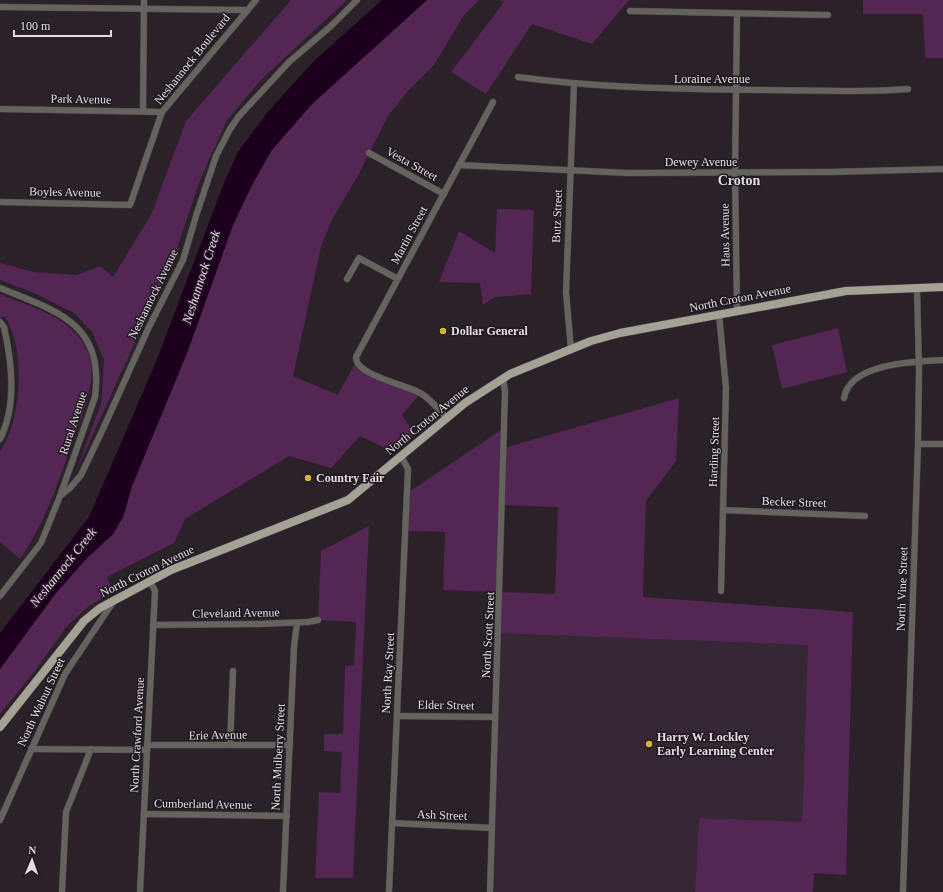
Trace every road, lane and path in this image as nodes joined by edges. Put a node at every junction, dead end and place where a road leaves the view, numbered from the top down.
1 (144, 0) edge
2 (256, 0) edge
3 (357, 0) edge
4 (0, 6) edge
5 (144, 8) junction
6 (247, 10) junction
7 (630, 12) dead end
8 (737, 14) junction
9 (828, 15) dead end
10 (518, 77) dead end
11 (574, 84) junction
12 (908, 89) dead end
13 (736, 90) junction
14 (494, 102) dead end
15 (0, 109) edge
16 (143, 111) junction
17 (162, 112) junction
18 (369, 153) dead end
19 (459, 165) junction
20 (943, 169) edge
21 (570, 170) junction
22 (735, 173) junction
23 (444, 194) junction
24 (0, 202) edge
25 (130, 205) joint
26 (347, 279) dead end
27 (398, 279) junction
28 (943, 287) edge
29 (0, 288) edge
30 (917, 288) junction
31 (737, 311) junction
32 (719, 314) junction
33 (1, 323) edge
34 (571, 349) junction
35 (943, 360) edge
36 (919, 361) junction
37 (503, 378) junction
38 (844, 398) dead end
39 (447, 418) junction
40 (0, 439) edge
41 (918, 444) junction
42 (943, 444) edge
43 (402, 456) junction
44 (60, 496) junction
45 (723, 510) junction
46 (865, 516) dead end
47 (150, 581) junction
48 (721, 591) dead end
49 (0, 596) edge
50 (113, 601) junction
51 (318, 620) dead end
52 (297, 623) junction
53 (153, 625) junction
54 (233, 671) dead end
55 (398, 716) junction
56 (495, 717) junction
57 (0, 727) edge
58 (230, 745) junction
59 (290, 745) junction
60 (147, 747) junction
61 (31, 749) junction
62 (91, 749) junction
63 (144, 814) junction
64 (287, 816) junction
65 (0, 820) edge
66 (392, 823) junction
67 (492, 828) junction
68 (62, 892) edge
69 (140, 892) edge
70 (282, 892) edge
71 (389, 892) edge
72 (490, 892) edge
73 (903, 892) edge

1 - 5 street
2 - 6 street, Neshannock Boulevard
3 - 44 street, Neshannock Avenue
4 - 5 street
5 - 6 street
5 - 16 street
6 - 17 street, Neshannock Boulevard
7 - 8 street
8 - 9 street
8 - 13 street, Haus Avenue
10 - 11 street, Loraine Avenue
11 - 13 street, Loraine Avenue
11 - 21 street, Butz Street
12 - 13 street, Loraine Avenue
13 - 22 street, Haus Avenue
14 - 19 street, Martin Street
15 - 16 street, Park Avenue
16 - 17 street, Park Avenue
17 - 25 street, Neshannock Boulevard
18 - 23 street, Vesta Street
19 - 21 street, Dewey Avenue
19 - 23 street, Martin Street
20 - 22 street, Dewey Avenue
21 - 22 street, Dewey Avenue
21 - 34 street, Butz Street
22 - 31 street, Haus Avenue
23 - 27 street, Martin Street
24 - 25 street, Boyles Avenue
26 - 27 street
27 - 39 street, Martin Street
28 - 30 main road, North Croton Avenue
29 - 44 street, Rural Avenue
30 - 31 main road, North Croton Avenue
30 - 36 street, North Vine Street
31 - 32 main road, North Croton Avenue
32 - 34 main road, North Croton Avenue
32 - 45 street, Harding Street
33 - 40 street
34 - 37 main road, North Croton Avenue
35 - 36 street
36 - 38 street
36 - 41 street, North Vine Street
37 - 39 main road, North Croton Avenue
37 - 56 street, North Scott Street
39 - 43 main road, North Croton Avenue
41 - 42 street
41 - 73 street, North Vine Street
43 - 47 main road, North Croton Avenue
43 - 55 street, North Ray Street
44 - 49 street, Neshannock Avenue
45 - 46 street, Becker Street
45 - 48 street, Harding Street
47 - 50 main road, North Croton Avenue
47 - 53 street, North Crawford Avenue
50 - 57 main road, North Croton Avenue
50 - 61 street, North Walnut Street
51 - 52 street, Cleveland Avenue
52 - 53 street, Cleveland Avenue
52 - 59 street, North Mulberry Street
53 - 60 street, North Crawford Avenue
54 - 58 street
55 - 56 street, Elder Street
55 - 66 street, North Ray Street
56 - 67 street, North Scott Street
58 - 59 street, Erie Avenue
58 - 60 street, Erie Avenue
59 - 64 street, North Mulberry Street
60 - 62 street, Erie Avenue
60 - 63 street, North Crawford Avenue
61 - 62 street, Erie Avenue
61 - 65 street, North Walnut Street
62 - 68 street
63 - 64 street, Cumberland Avenue
63 - 69 street, North Crawford Avenue
64 - 70 street, North Mulberry Street
66 - 67 street, Ash Street
66 - 71 street, North Ray Street
67 - 72 street, North Scott Street

